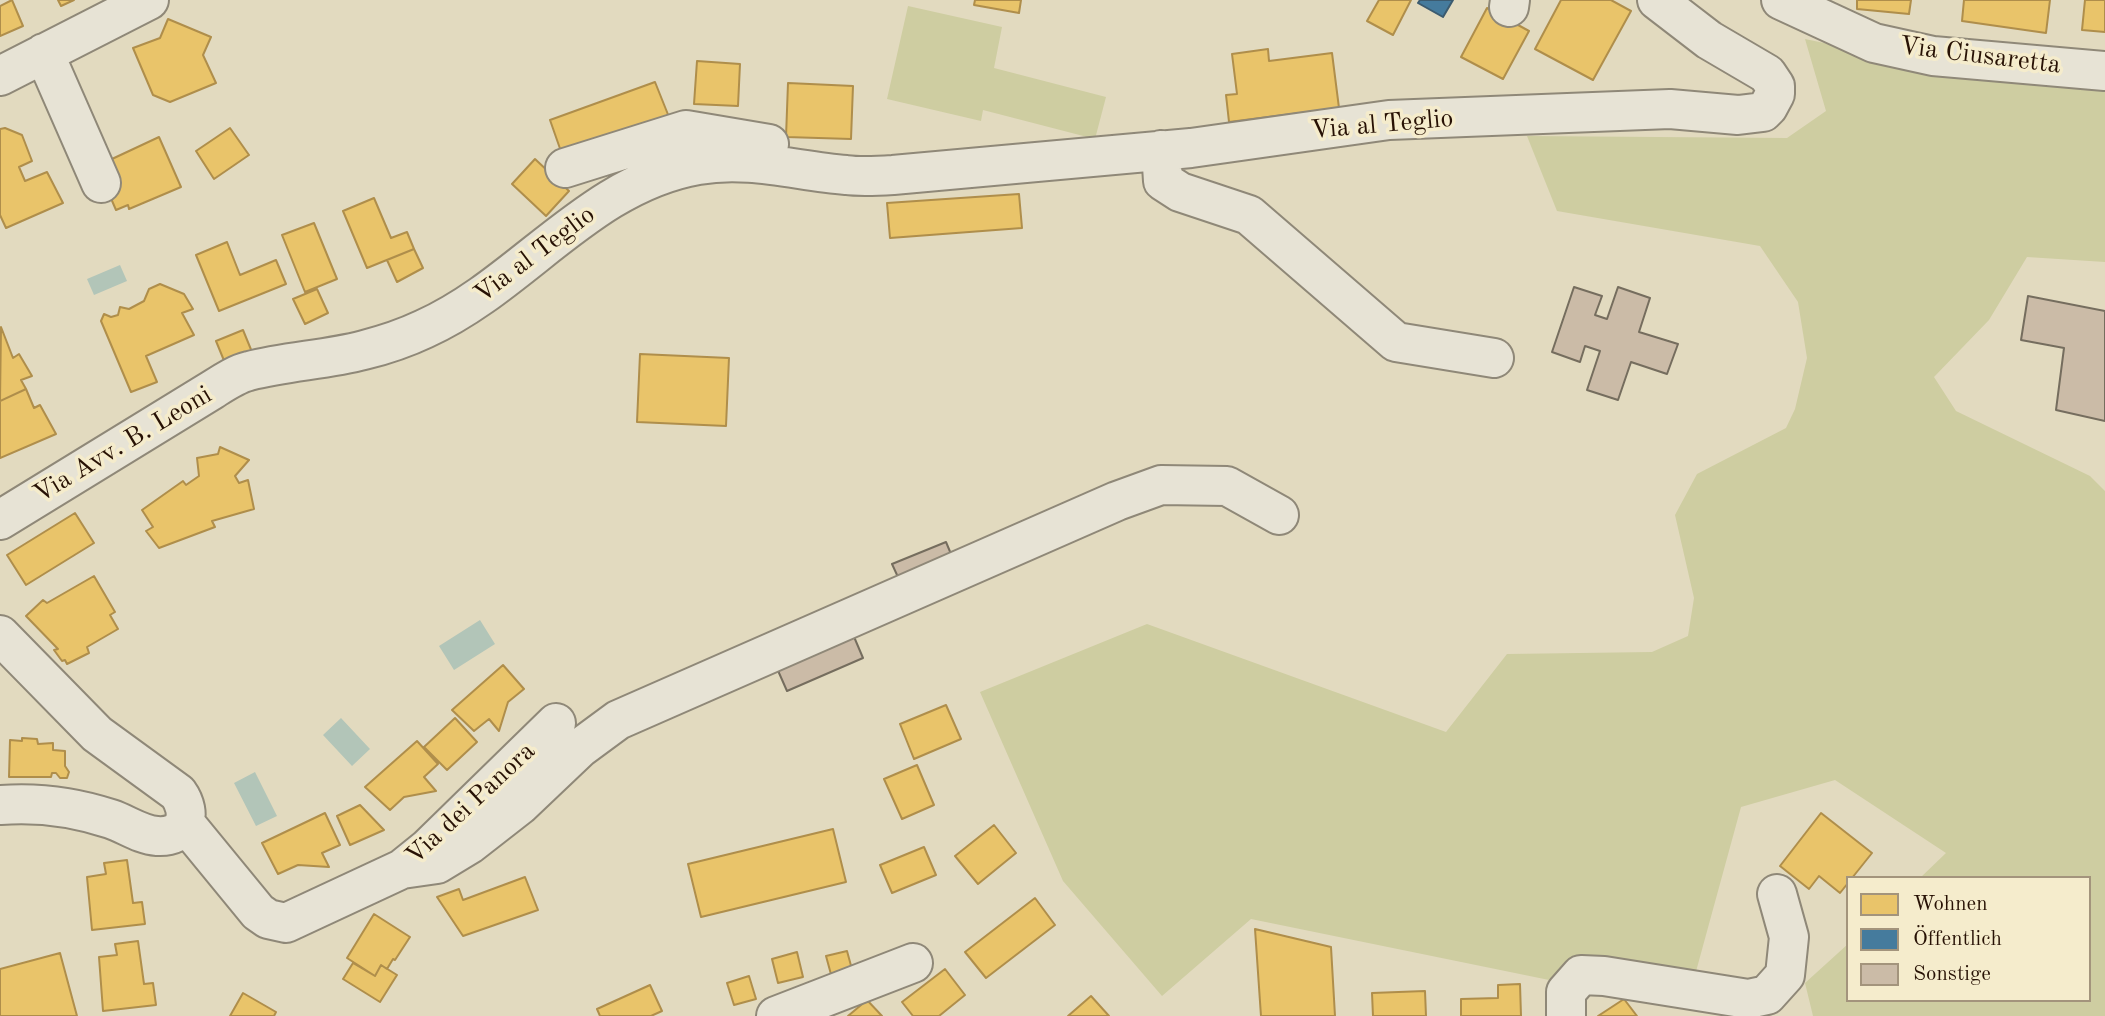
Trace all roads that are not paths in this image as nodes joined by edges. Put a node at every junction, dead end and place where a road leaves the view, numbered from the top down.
1 (149, 0) edge
2 (1657, 0) edge
3 (1800, 4) edge
4 (44, 53) junction
5 (2105, 71) edge
6 (0, 76) edge
7 (1161, 150) junction
8 (565, 168) dead end
9 (825, 173) junction
10 (101, 183) dead end
11 (1494, 358) dead end
12 (247, 371) joint
13 (1279, 515) dead end
14 (0, 520) edge
15 (0, 635) edge
16 (556, 723) dead end
17 (0, 806) edge
18 (185, 823) junction
19 (402, 869) junction
20 (1777, 894) dead end
21 (913, 963) dead end
22 (776, 1016) edge
23 (1566, 1016) edge

1 - 4 street
2 - 7 street, Via al Teglio
3 - 5 street, Via Ciusaretta
4 - 6 street
4 - 10 street
7 - 9 street, Via al Teglio
7 - 11 street
8 - 9 street, Via al Teglio
9 - 12 street, Via al Teglio
12 - 14 street, Via Avv. B. Leoni
13 - 19 street
15 - 18 street, Via dei Panora
16 - 19 street, Via dei Panora
17 - 18 street
18 - 19 street, Via dei Panora
20 - 23 street
21 - 22 street

